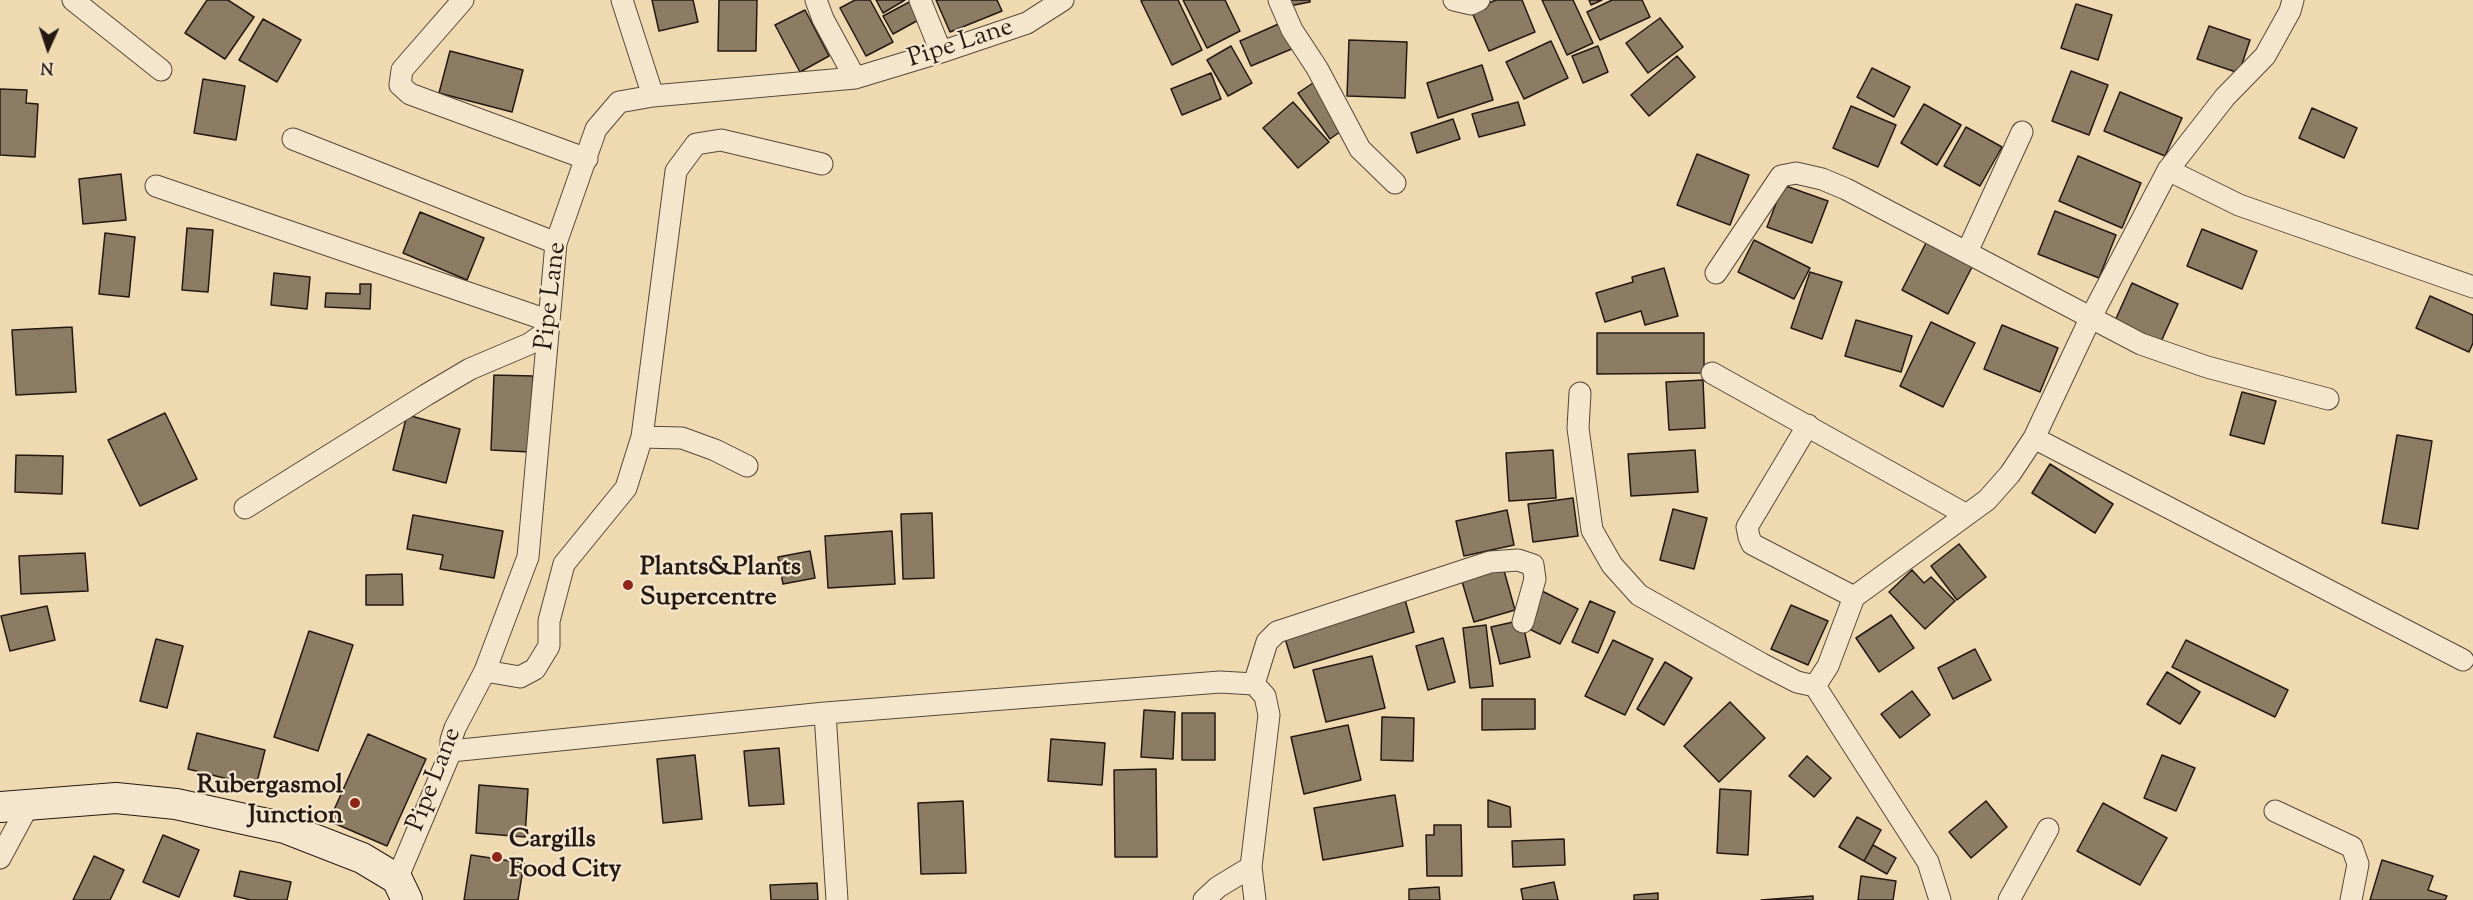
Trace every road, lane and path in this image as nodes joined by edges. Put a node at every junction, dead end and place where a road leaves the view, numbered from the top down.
1 (74, 0) edge
2 (463, 0) edge
3 (622, 0) edge
4 (816, 0) edge
5 (920, 0) edge
6 (1063, 0) edge
7 (1279, 0) edge
8 (1454, 0) edge
9 (1479, 0) edge
10 (2293, 0) edge
11 (941, 52) junction
12 (161, 70) dead end
13 (855, 78) junction
14 (653, 96) junction
15 (2022, 132) dead end
16 (293, 140) dead end
17 (586, 159) junction
18 (822, 164) dead end
19 (2168, 170) junction
20 (1395, 183) dead end
21 (156, 186) dead end
22 (556, 243) junction
23 (1967, 252) junction
24 (1716, 273) dead end
25 (2473, 287) edge
26 (2091, 317) junction
27 (549, 331) junction
28 (1712, 373) dead end
29 (1580, 393) dead end
30 (2328, 399) dead end
31 (1808, 425) junction
32 (642, 437) junction
33 (2034, 438) junction
34 (747, 466) dead end
35 (245, 508) dead end
36 (1965, 514) junction
37 (1854, 597) junction
38 (1523, 622) dead end
39 (2463, 660) dead end
40 (485, 671) junction
41 (1254, 684) junction
42 (1815, 686) junction
43 (825, 713) junction
44 (451, 751) junction
45 (14, 806) edge
46 (2275, 811) dead end
47 (2048, 829) dead end
48 (0, 858) edge
49 (1251, 867) junction
50 (402, 889) edge
51 (837, 900) edge
52 (1204, 900) edge
53 (1255, 900) edge
54 (1940, 900) edge
55 (2009, 900) edge
56 (2352, 900) edge

1 - 12 street
2 - 17 street
3 - 14 street
4 - 13 street
5 - 11 street
6 - 11 street, Pipe Lane
7 - 20 street
8 - 9 street
10 - 19 street
11 - 13 street, Pipe Lane
13 - 14 street, Pipe Lane
14 - 17 street, Pipe Lane
15 - 23 street
16 - 22 street
17 - 22 street, Pipe Lane
18 - 32 street
19 - 25 street
19 - 26 street
21 - 27 street
22 - 27 street, Pipe Lane
23 - 24 street
23 - 26 street
26 - 30 street
26 - 33 street
27 - 35 street
27 - 40 street, Pipe Lane
28 - 31 street
29 - 42 street
31 - 36 street
31 - 37 street
32 - 34 street
32 - 40 street
33 - 36 street
33 - 39 street
36 - 37 street
37 - 42 street
38 - 41 street
40 - 44 street, Pipe Lane
41 - 43 street
41 - 49 street
42 - 54 street
43 - 44 street
43 - 51 street
44 - 50 street, Pipe Lane
45 - 48 street
45 - 50 street
46 - 56 street
47 - 55 street
49 - 52 street
49 - 53 street

